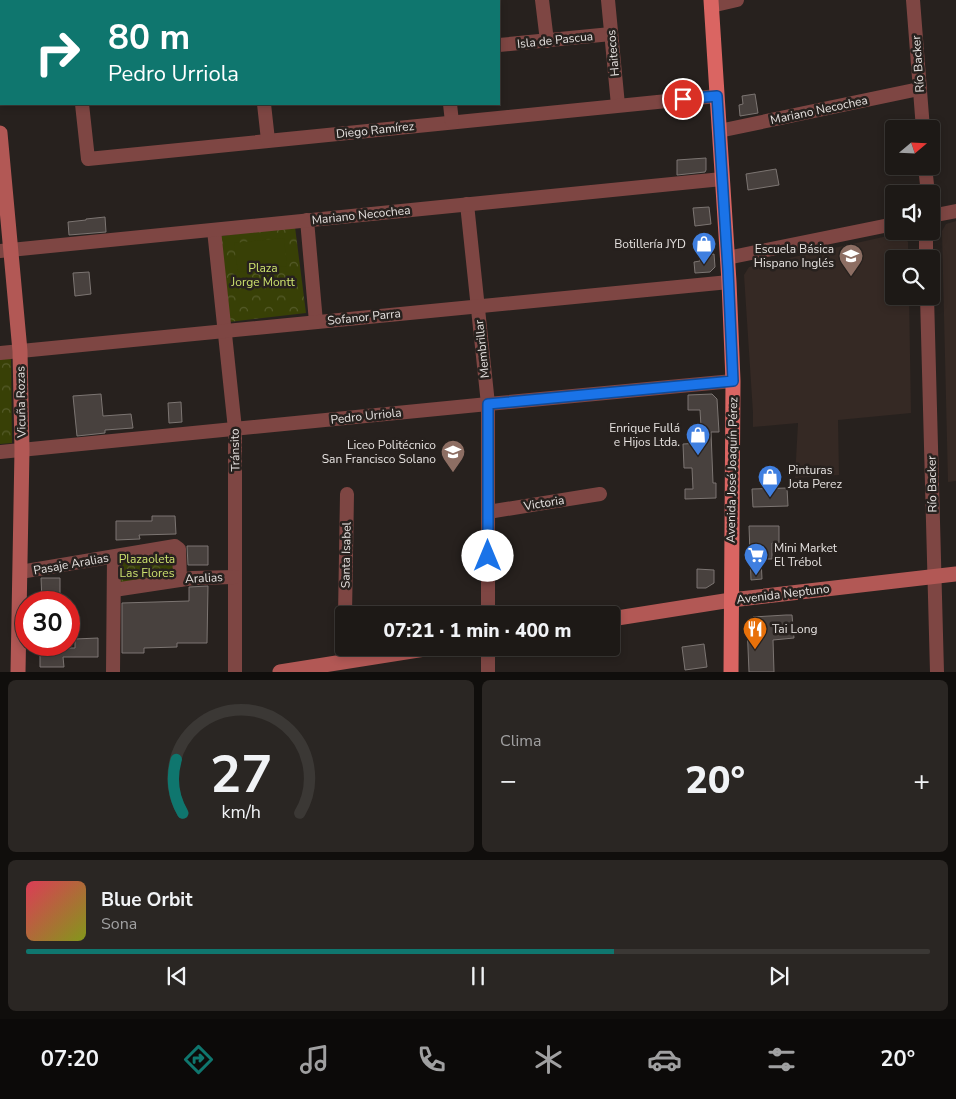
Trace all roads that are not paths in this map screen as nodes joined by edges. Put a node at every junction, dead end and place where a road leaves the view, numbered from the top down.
1 (542, 0) edge
2 (608, 0) edge
3 (737, 0) edge
4 (913, 0) edge
5 (711, 3) edge
6 (612, 34) junction
7 (547, 41) junction
8 (500, 46) edge
9 (920, 88) junction
10 (717, 96) junction
11 (82, 105) edge
12 (264, 105) edge
13 (450, 105) edge
14 (618, 106) junction
15 (922, 120) edge
16 (452, 122) junction
17 (719, 131) junction
18 (0, 133) edge
19 (268, 140) junction
20 (722, 179) junction
21 (467, 204) junction
22 (956, 211) edge
23 (940, 214) edge
24 (307, 220) junction
25 (885, 226) edge
26 (214, 230) junction
27 (6, 250) edge
28 (727, 258) junction
29 (729, 282) junction
30 (927, 305) edge
31 (478, 306) junction
32 (316, 322) junction
33 (225, 331) junction
34 (20, 351) junction
35 (0, 353) edge
36 (733, 381) junction
37 (488, 404) junction
38 (235, 429) junction
39 (22, 450) junction
40 (0, 452) edge
41 (347, 494) dead end
42 (600, 494) dead end
43 (488, 512) junction
44 (114, 557) junction
45 (20, 572) junction
46 (956, 574) edge
47 (235, 577) junction
48 (934, 577) junction
49 (180, 580) junction
50 (114, 590) junction
51 (730, 600) junction
52 (345, 606) edge
53 (488, 606) edge
54 (620, 618) edge
55 (341, 656) edge
56 (488, 656) edge
57 (320, 668) edge
58 (18, 672) edge
59 (113, 672) edge
60 (235, 672) edge
61 (280, 672) edge
62 (488, 672) edge
63 (731, 672) edge
64 (937, 672) edge

1 - 7 street
2 - 6 street, Haitecos
3 - 5 street
4 - 9 street, Río Backer
5 - 10 main road, Avenida José Joaquín Pérez
6 - 7 street, Isla de Pascua
6 - 14 street, Haitecos
7 - 8 street, Isla de Pascua
9 - 15 street, Río Backer
9 - 17 street, Mariano Necochea
10 - 14 street, Diego Ramírez
10 - 17 main road, Avenida José Joaquín Pérez
11 - 19 street, Diego Ramírez
12 - 19 street
13 - 16 street
14 - 16 street, Diego Ramírez
16 - 19 street, Diego Ramírez
17 - 20 main road, Avenida José Joaquín Pérez
18 - 27 street, Vicuña Rozas
20 - 21 street, Mariano Necochea
20 - 28 main road, Avenida José Joaquín Pérez
21 - 24 street, Mariano Necochea
21 - 31 street, Membrillar
22 - 23 street
24 - 26 street, Mariano Necochea
24 - 32 street
25 - 28 street
26 - 27 street, Mariano Necochea
26 - 33 street, Tránsito
27 - 34 street, Vicuña Rozas
28 - 29 main road, Avenida José Joaquín Pérez
29 - 31 street, Sofanor Parra
29 - 36 main road, Avenida José Joaquín Pérez
30 - 48 street, Río Backer
31 - 32 street, Sofanor Parra
31 - 37 street, Membrillar
32 - 33 street, Sofanor Parra
33 - 34 street, Sofanor Parra
33 - 38 street, Tránsito
34 - 35 street, Sofanor Parra
34 - 39 street, Vicuña Rozas
36 - 37 street, Pedro Urriola
36 - 51 main road, Avenida José Joaquín Pérez
37 - 38 street, Pedro Urriola
37 - 43 street, Membrillar
38 - 39 street, Pedro Urriola
38 - 47 street, Tránsito
39 - 40 street, Pedro Urriola
39 - 45 street, Vicuña Rozas
41 - 52 street, Santa Isabel
42 - 43 street, Victoria
43 - 53 street, Membrillar
44 - 45 street, Pasaje Aralias
44 - 49 street, Pasaje Aralias
44 - 50 street
45 - 58 street, Vicuña Rozas
46 - 48 street, Avenida Neptuno
47 - 49 street, Aralias
47 - 60 street, Tránsito
48 - 51 street, Avenida Neptuno
48 - 64 street, Río Backer
49 - 50 street, Aralias
50 - 59 street
51 - 54 street, Avenida Neptuno
51 - 63 main road, Avenida José Joaquín Pérez
55 - 57 street
56 - 62 street
57 - 61 street

